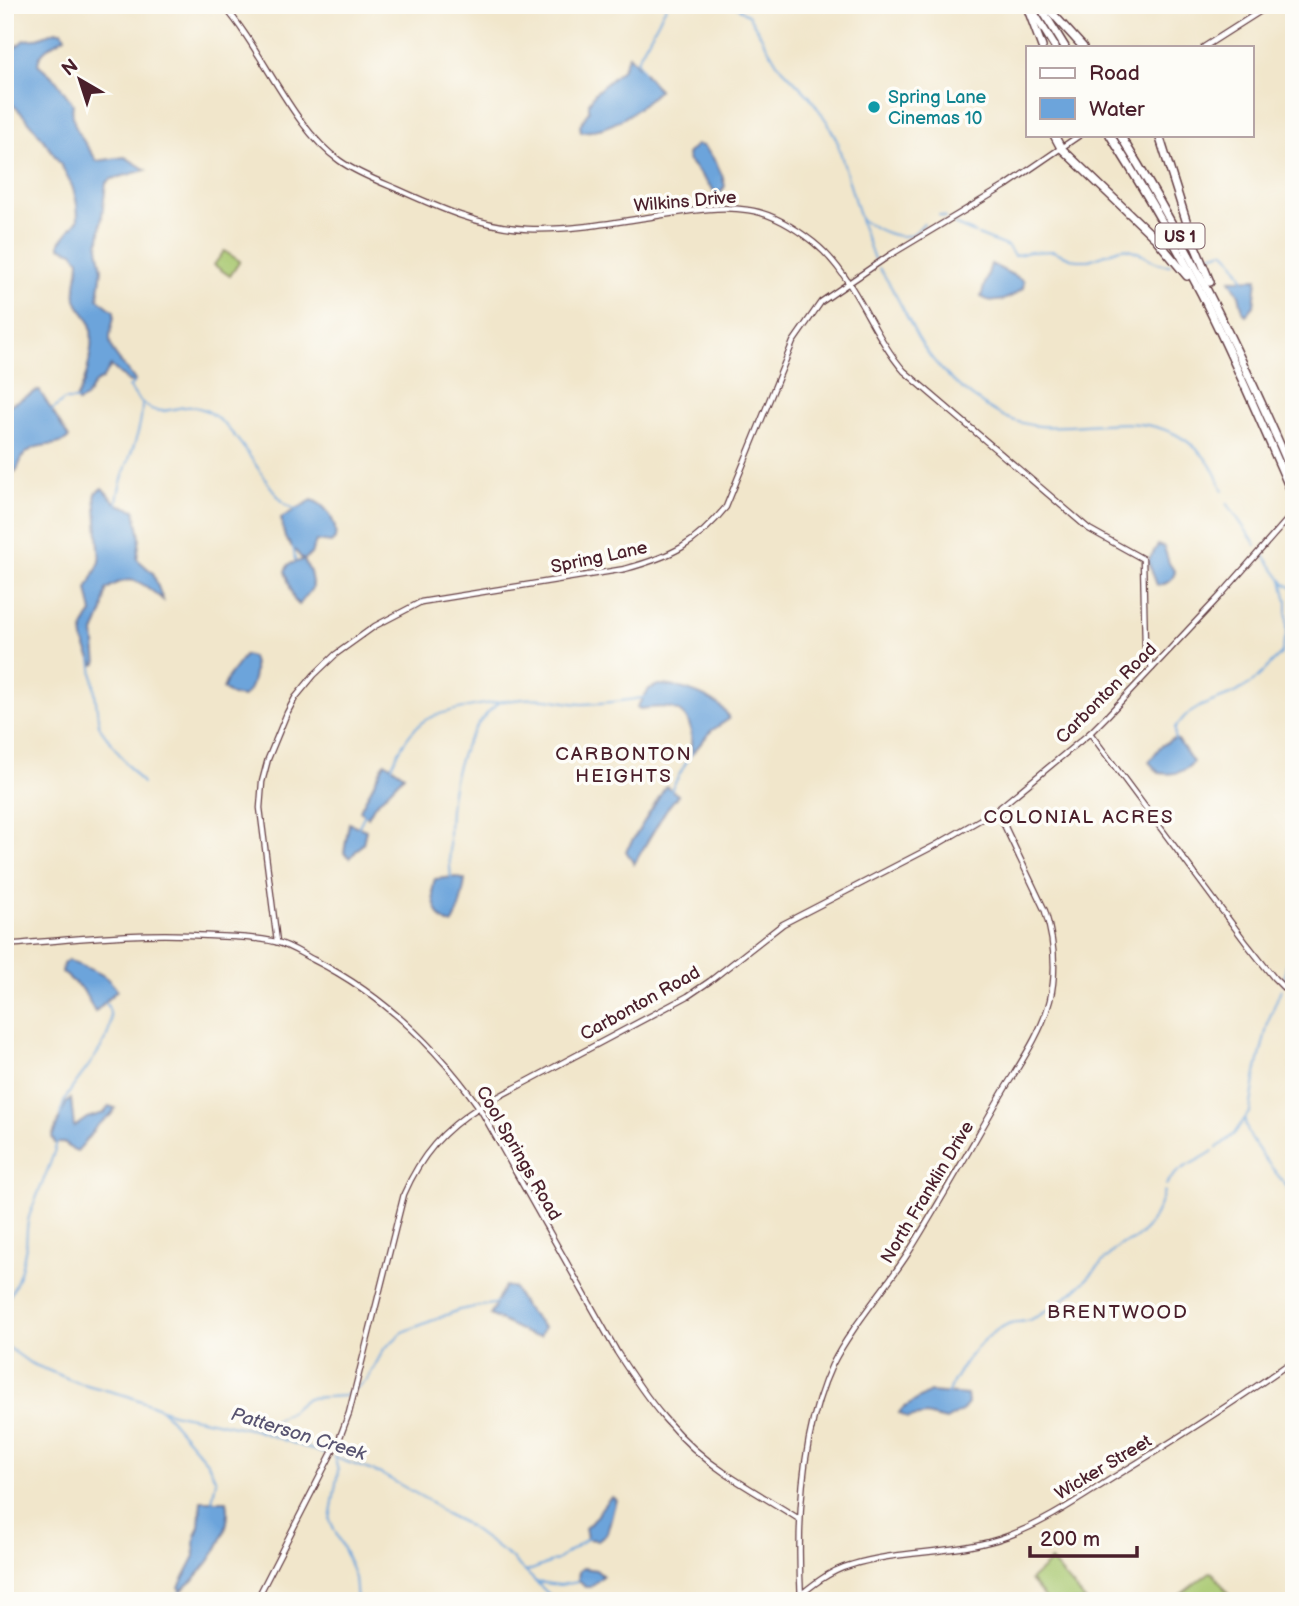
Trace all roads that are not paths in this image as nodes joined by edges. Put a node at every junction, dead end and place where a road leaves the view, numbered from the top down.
1 (223, 5) edge
2 (1027, 5) edge
3 (1039, 5) edge
4 (1045, 5) edge
5 (1270, 5) edge
6 (1042, 46) edge
7 (1054, 46) edge
8 (1064, 46) edge
9 (1082, 46) edge
10 (1207, 46) edge
11 (1054, 136) edge
12 (1079, 136) edge
13 (1111, 136) edge
14 (1121, 136) edge
15 (1159, 136) edge
16 (1061, 149) junction
17 (848, 283) junction
18 (1201, 293) junction
19 (1234, 341) junction
20 (1294, 477) edge
21 (1294, 498) edge
22 (1294, 512) edge
23 (1152, 669) junction
24 (1090, 733) junction
25 (997, 810) junction
26 (277, 942) junction
27 (5, 945) edge
28 (1294, 998) edge
29 (479, 1107) junction
30 (1294, 1360) edge
31 (799, 1519) junction
32 (801, 1594) junction
33 (256, 1601) edge
34 (793, 1601) edge
35 (802, 1601) edge

1 - 17 street, Wilkins Drive
2 - 6 highway
2 - 7 highway
3 - 8 highway
4 - 9 highway
5 - 10 street
11 - 16 highway
12 - 16 street, Spring Lane
13 - 18 highway, US 1
14 - 19 highway, US 1
15 - 19 highway
16 - 17 street, Spring Lane
16 - 18 highway
17 - 23 street, Wilkins Drive
17 - 26 street, Spring Lane
18 - 21 highway, US 1
19 - 20 highway, US 1
22 - 23 street, Carbonton Road
23 - 24 street, Carbonton Road
24 - 25 street, Carbonton Road
24 - 28 street
25 - 29 street, Carbonton Road
25 - 31 street, North Franklin Drive
26 - 27 street, Cool Springs Road
26 - 29 street, Cool Springs Road
29 - 31 street, Cool Springs Road
29 - 33 street, Carbonton Road
30 - 32 street, Wicker Street
31 - 32 street, North Franklin Drive
32 - 34 street, Wicker Street
32 - 35 street, North Franklin Drive

